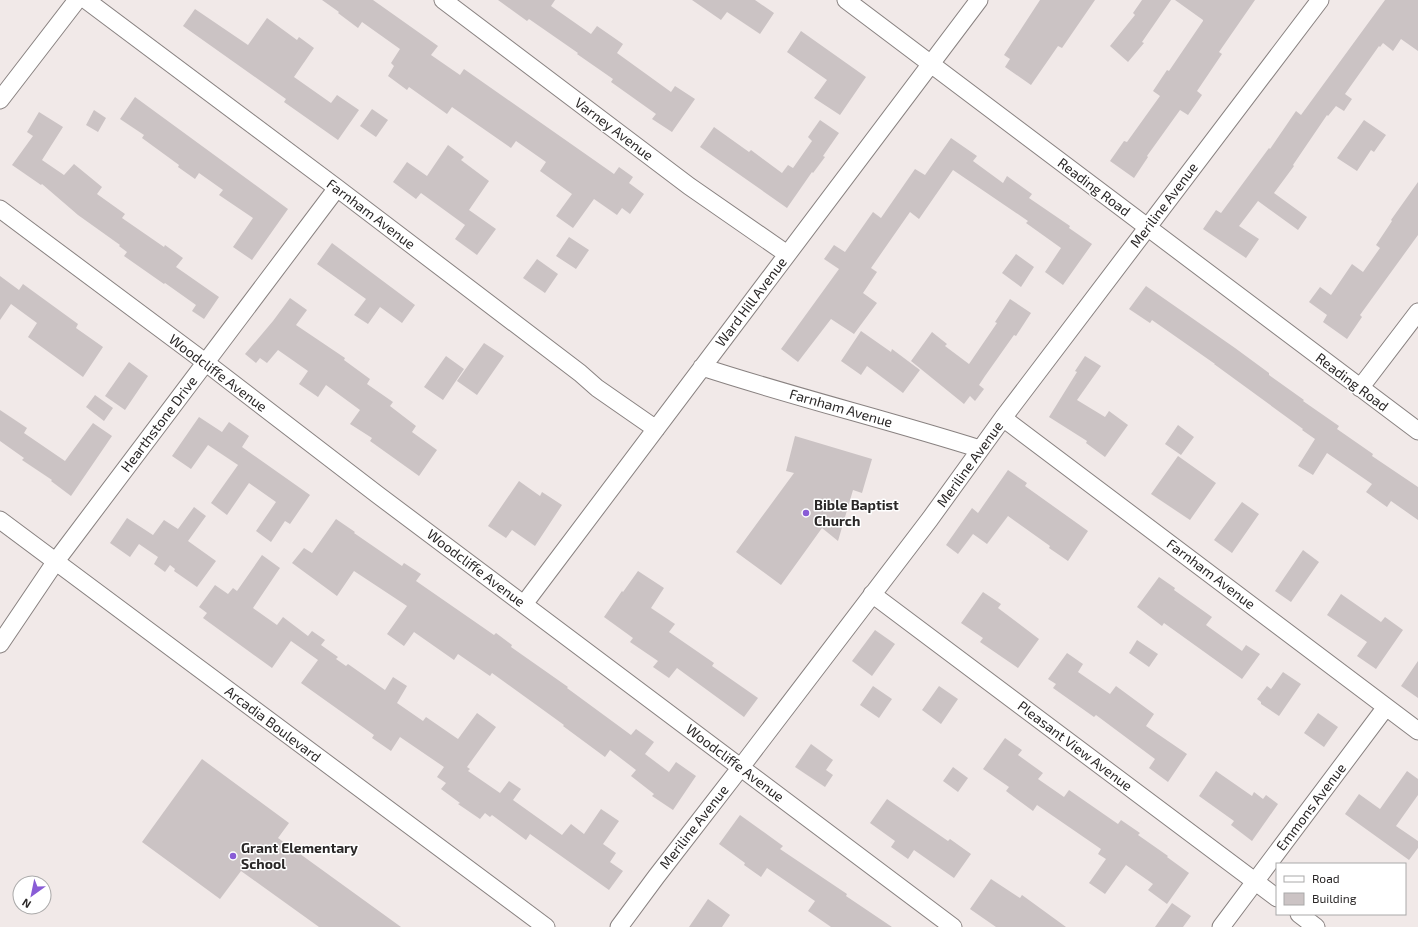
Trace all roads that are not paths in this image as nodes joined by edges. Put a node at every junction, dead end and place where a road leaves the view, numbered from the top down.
1 (76, 0) edge
2 (86, 0) edge
3 (443, 0) edge
4 (846, 0) edge
5 (979, 0) edge
6 (1320, 0) edge
7 (931, 64) junction
8 (0, 100) edge
9 (337, 188) junction
10 (0, 209) edge
11 (1147, 227) junction
12 (787, 254) junction
13 (1418, 312) edge
14 (206, 362) junction
15 (702, 367) junction
16 (1360, 388) junction
17 (1003, 418) junction
18 (656, 429) junction
19 (1418, 431) edge
20 (980, 449) junction
21 (0, 520) edge
22 (56, 561) junction
23 (872, 594) junction
24 (524, 604) junction
25 (0, 644) edge
26 (1386, 707) junction
27 (1418, 731) edge
28 (741, 768) junction
29 (1255, 881) junction
30 (1276, 897) edge
31 (1300, 915) edge
32 (546, 927) edge
33 (619, 927) edge
34 (953, 927) edge
35 (1222, 927) edge
36 (1316, 927) edge

1 - 8 street
2 - 9 street, Farnham Avenue
3 - 12 street, Varney Avenue
4 - 7 street, Reading Road
5 - 7 street, Ward Hill Avenue
6 - 11 street, Meriline Avenue
7 - 11 street, Reading Road
7 - 12 street, Ward Hill Avenue
9 - 14 street, Hearthstone Drive
9 - 18 street, Farnham Avenue
10 - 14 street, Woodcliffe Avenue
11 - 16 street, Reading Road
11 - 17 street, Meriline Avenue
12 - 15 street, Ward Hill Avenue
13 - 16 street
14 - 22 street, Hearthstone Drive
14 - 24 street, Woodcliffe Avenue
15 - 18 street, Ward Hill Avenue
15 - 20 street, Farnham Avenue
16 - 19 street, Reading Road
17 - 20 street, Meriline Avenue
17 - 26 street, Farnham Avenue
18 - 24 street, Ward Hill Avenue
20 - 23 street, Meriline Avenue
21 - 22 street, Arcadia Boulevard
22 - 25 street, Hearthstone Drive
22 - 32 street, Arcadia Boulevard
23 - 28 street, Meriline Avenue
23 - 29 street, Pleasant View Avenue
24 - 28 street, Woodcliffe Avenue
26 - 27 street, Farnham Avenue
26 - 29 street, Emmons Avenue
28 - 33 street, Meriline Avenue
28 - 34 street, Woodcliffe Avenue
29 - 30 street, Pleasant View Avenue
29 - 35 street, Emmons Avenue
31 - 36 street

